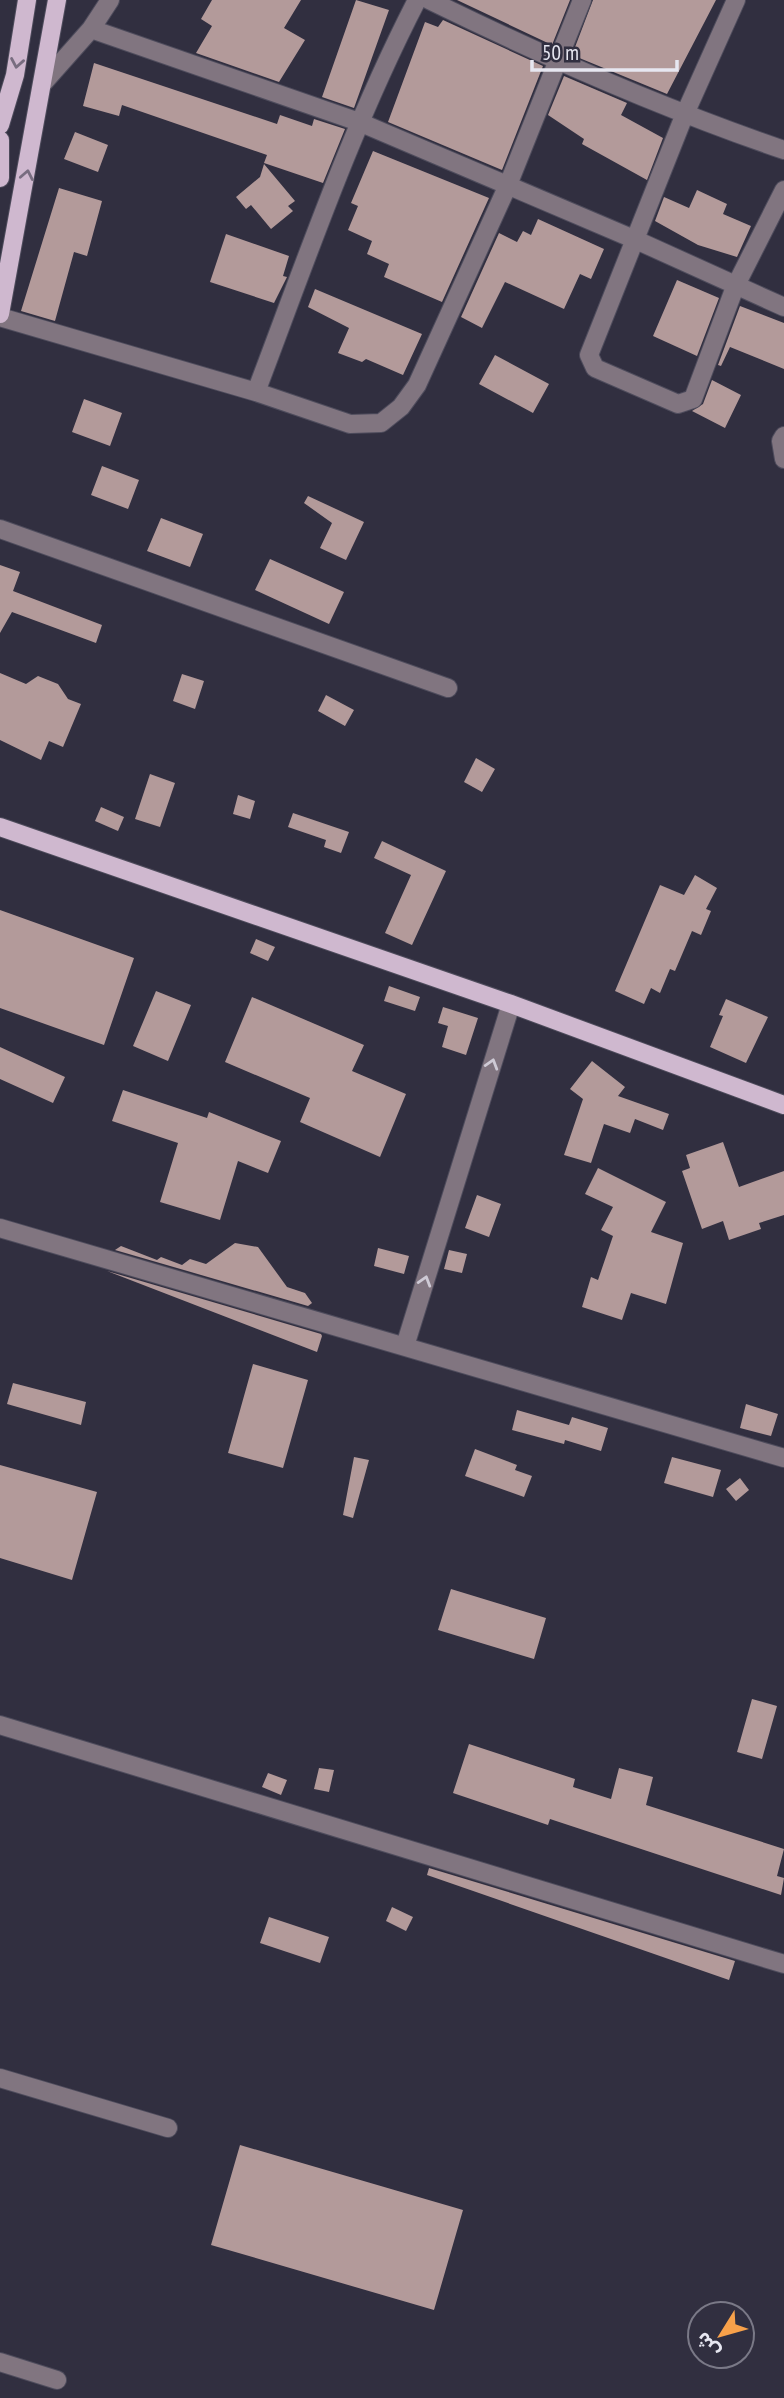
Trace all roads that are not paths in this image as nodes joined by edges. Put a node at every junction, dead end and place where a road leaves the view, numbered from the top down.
1 (27, 0) edge
2 (57, 0) edge
3 (110, 0) edge
4 (417, 0) edge
5 (429, 0) edge
6 (582, 0) edge
7 (737, 0) edge
8 (91, 29) junction
9 (557, 62) junction
10 (44, 82) junction
11 (684, 116) junction
12 (359, 122) junction
13 (0, 125) edge
14 (0, 140) edge
15 (784, 150) edge
16 (0, 178) edge
17 (508, 185) junction
18 (784, 190) edge
19 (18, 224) junction
20 (636, 240) junction
21 (0, 259) edge
22 (735, 287) junction
23 (784, 307) edge
24 (0, 316) edge
25 (256, 392) junction
26 (784, 436) edge
27 (784, 459) edge
28 (0, 529) edge
29 (448, 688) dead end
30 (0, 819) edge
31 (0, 827) edge
32 (64, 848) junction
33 (511, 1004) junction
34 (784, 1105) edge
35 (0, 1228) edge
36 (405, 1346) junction
37 (783, 1456) edge
38 (0, 1725) edge
39 (784, 1965) edge
40 (0, 2078) edge
41 (168, 2128) dead end
42 (0, 2362) edge
43 (57, 2380) dead end

1 -> 13 main road
2 - 10 main road
3 - 8 street
4 - 12 street
5 - 9 street
6 - 9 street
7 - 11 street
8 - 10 street
8 - 12 street
9 - 11 street
9 - 17 street
19 -> 10 main road
11 - 15 street
11 - 20 street
12 - 17 street
12 - 25 street
14 - 16 main road
17 - 20 street
17 - 25 street
18 - 22 street
19 - 21 main road
19 - 24 main road
20 - 22 street
20 - 22 street
22 - 23 street
24 - 25 street
26 - 27 street
28 - 29 street
30 - 32 main road
31 - 32 main road
32 - 33 main road
33 - 34 main road
36 -> 33 street
35 - 36 street
36 - 37 street
38 - 39 street
40 - 41 street
42 - 43 street

